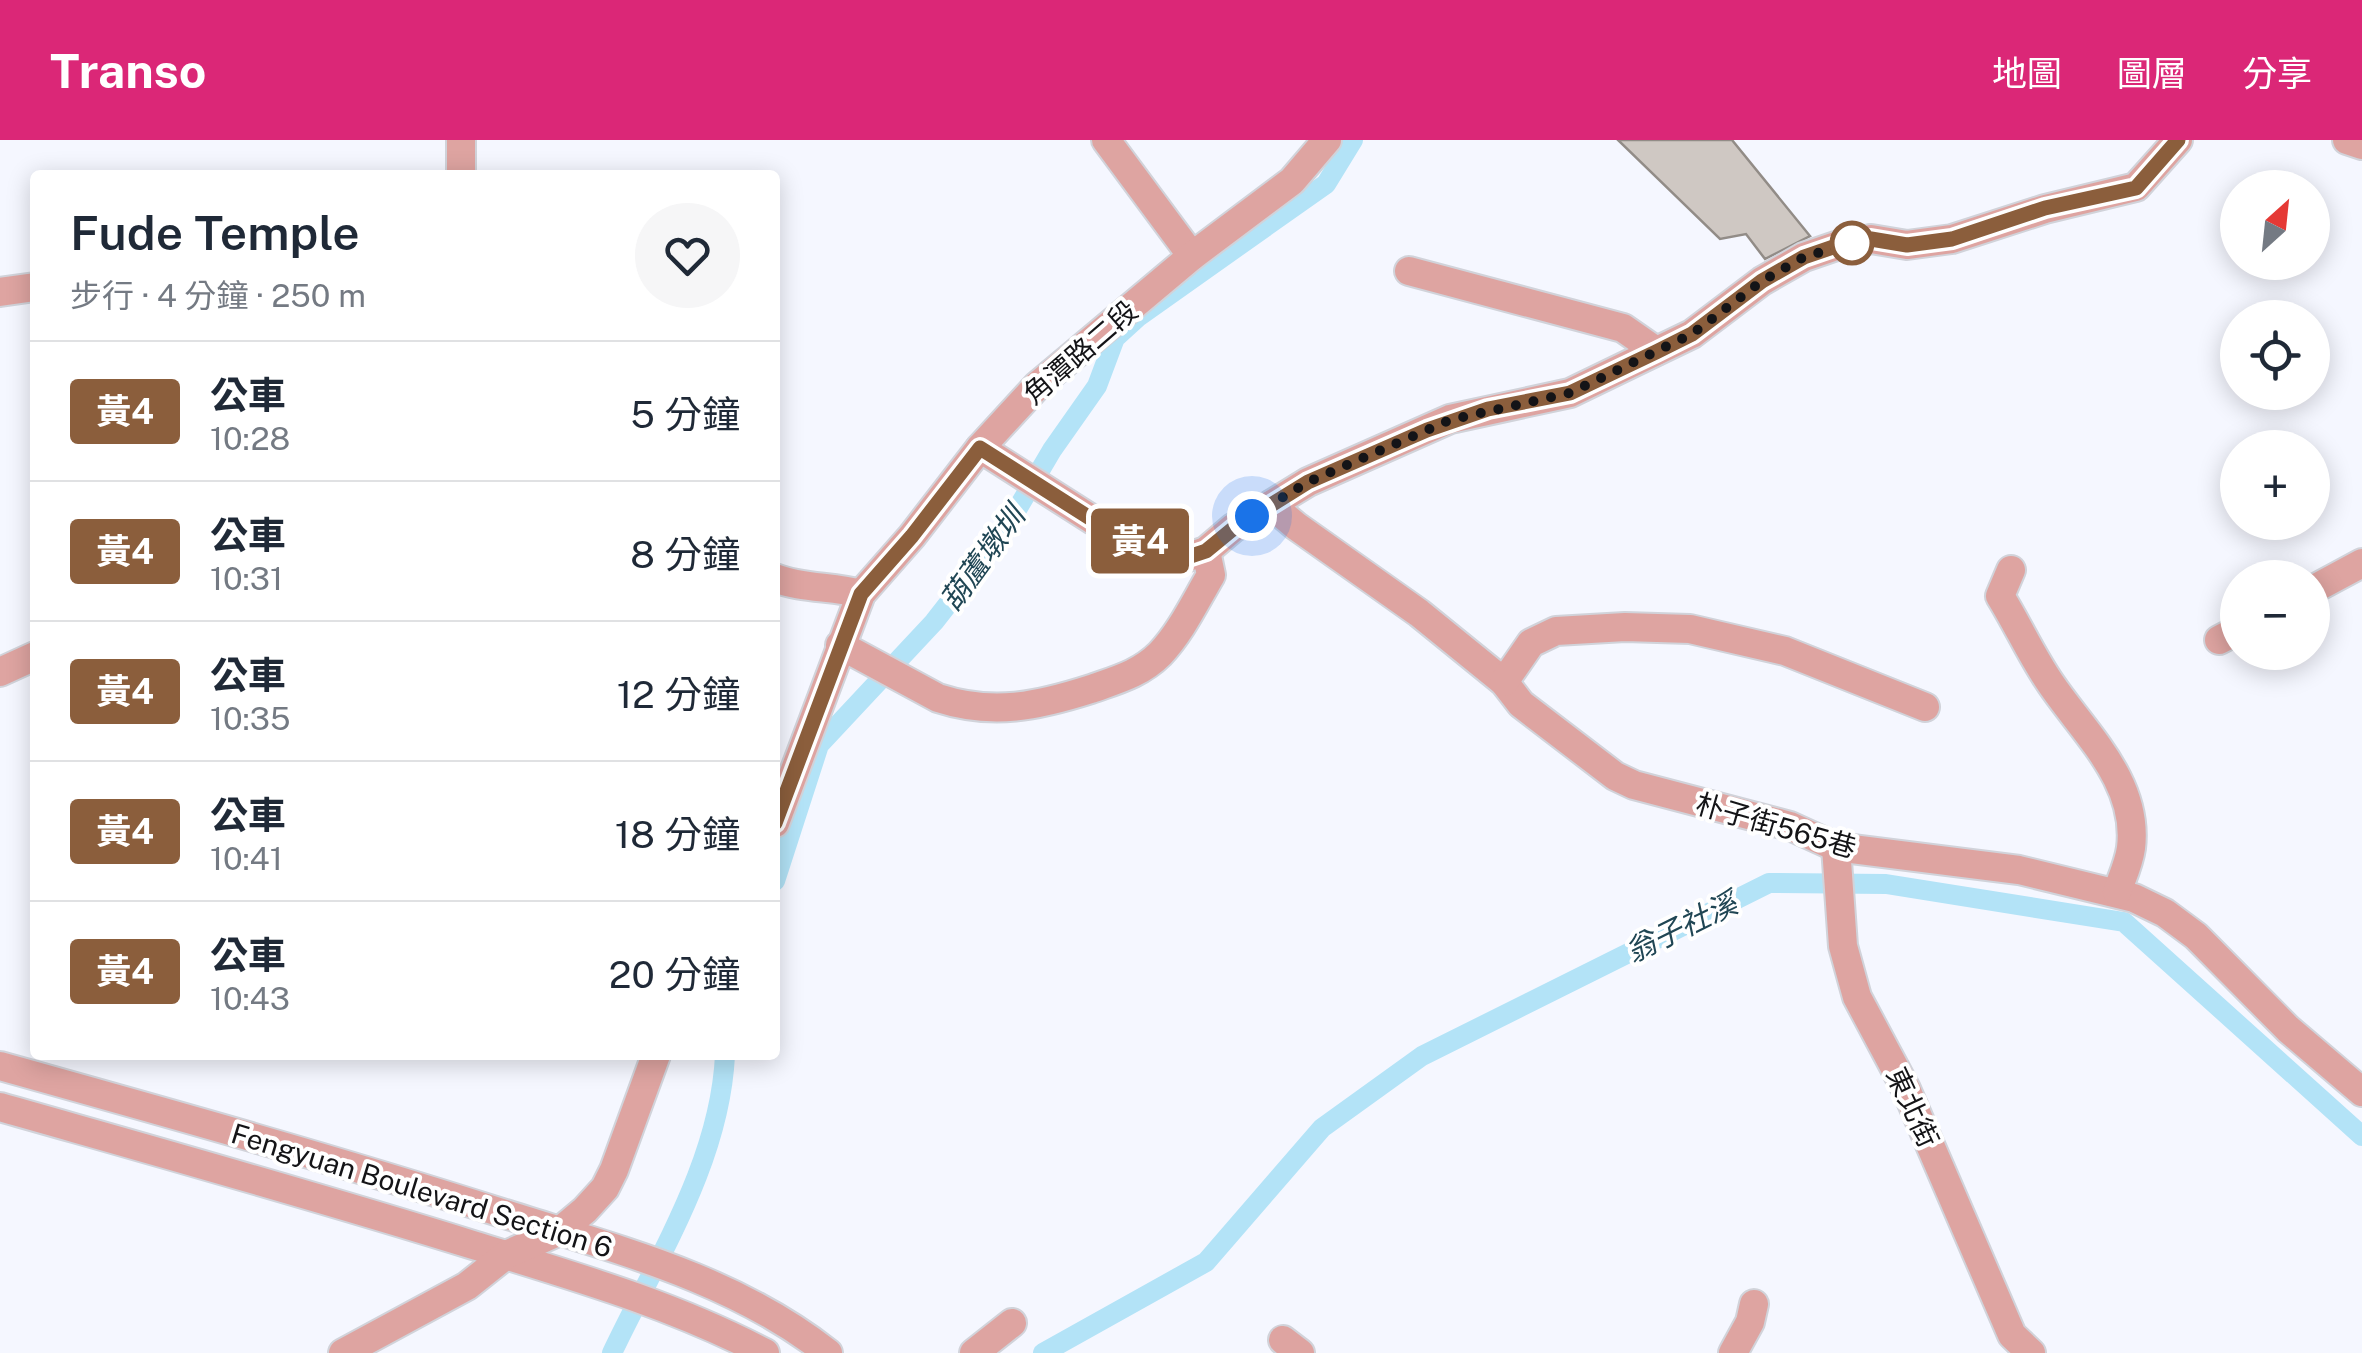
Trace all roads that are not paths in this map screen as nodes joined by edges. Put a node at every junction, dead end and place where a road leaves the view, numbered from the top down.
1 (461, 140) edge
2 (1106, 140) edge
3 (1327, 140) edge
4 (2178, 140) edge
5 (2348, 140) edge
6 (2362, 145) edge
7 (461, 170) edge
8 (1192, 256) junction
9 (1408, 271) dead end
10 (30, 289) edge
11 (0, 292) edge
12 (1656, 352) junction
13 (980, 448) junction
14 (1271, 505) junction
15 (1206, 551) junction
16 (2362, 563) edge
17 (2010, 570) dead end
18 (780, 580) edge
19 (2330, 580) edge
20 (861, 594) junction
21 (840, 645) junction
22 (30, 658) edge
23 (0, 672) edge
24 (1504, 682) junction
25 (1925, 708) dead end
26 (780, 809) edge
27 (1836, 852) junction
28 (2117, 892) junction
29 (654, 1060) edge
30 (0, 1066) edge
31 (2362, 1092) edge
32 (0, 1107) edge
33 (560, 1231) junction
34 (506, 1255) junction
35 (1754, 1304) dead end
36 (1012, 1323) dead end
37 (343, 1353) edge
38 (764, 1353) edge
39 (828, 1353) edge
40 (974, 1353) edge
41 (1733, 1353) edge
42 (2031, 1353) edge

1 - 7 street
2 - 8 street
3 - 8 street, 角潭路二段
4 - 12 street
5 - 6 street
8 - 13 street, 角潭路二段
9 - 12 street
10 - 11 street
12 - 14 street
13 - 15 street
13 - 20 street, 角潭路二段
14 - 15 street
14 - 24 street, 朴子街565巷
15 - 21 street
16 - 19 street
17 - 28 street
18 - 20 street
20 - 21 street, 角潭路二段
21 - 26 street, 角潭路二段
22 - 23 street
24 - 25 street
24 - 27 street, 朴子街565巷
27 - 28 street, 朴子街565巷
27 - 42 street, 東北街
28 - 31 street, 朴子街565巷
29 - 33 street
30 - 33 street, Fengyuan Boulevard Section 6
32 - 34 street, Fengyuan Boulevard Section 6
33 - 34 street
33 - 39 street, Fengyuan Boulevard Section 6
34 - 37 street
34 - 38 street, Fengyuan Boulevard Section 6
35 - 41 street
36 - 40 street

